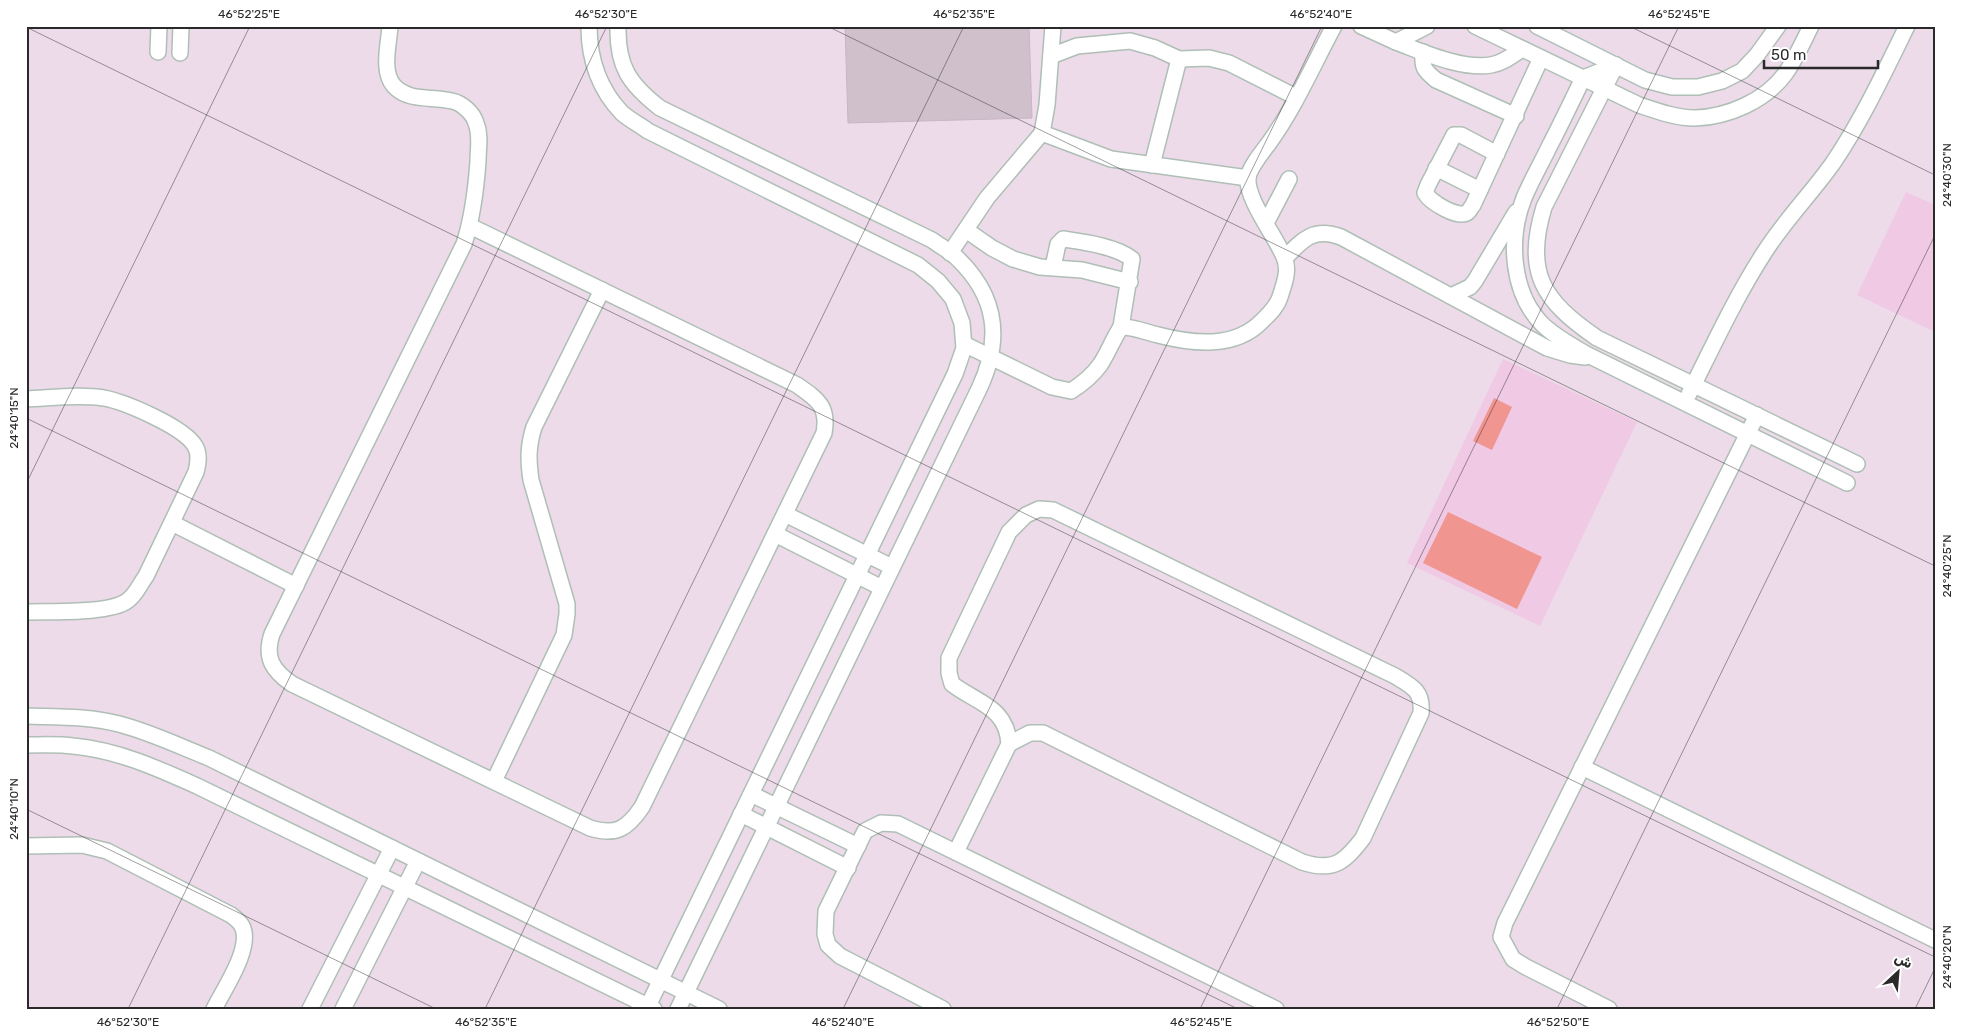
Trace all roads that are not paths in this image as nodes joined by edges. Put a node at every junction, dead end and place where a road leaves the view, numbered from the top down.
1 (159, 26) edge
2 (181, 26) edge
3 (390, 26) edge
4 (589, 26) edge
5 (618, 26) edge
6 (1053, 26) edge
7 (1334, 26) edge
8 (1361, 26) edge
9 (1427, 26) edge
10 (1475, 26) edge
11 (1536, 26) edge
12 (1778, 26) edge
13 (1811, 26) edge
14 (1907, 26) edge
15 (1396, 42) junction
16 (1522, 49) junction
17 (158, 52) dead end
18 (1422, 52) junction
19 (180, 53) dead end
20 (1051, 56) junction
21 (1541, 58) junction
22 (1179, 59) junction
23 (1616, 65) junction
24 (1584, 78) junction
25 (1604, 88) junction
26 (1296, 97) junction
27 (1516, 116) junction
28 (1042, 133) junction
29 (722, 138) junction
30 (1497, 154) junction
31 (707, 160) junction
32 (1152, 165) junction
33 (1436, 168) junction
34 (1248, 178) junction
35 (1289, 179) dead end
36 (1480, 190) junction
37 (1524, 199) junction
38 (1266, 223) junction
39 (470, 226) junction
40 (966, 230) junction
41 (950, 253) junction
42 (1285, 258) junction
43 (1052, 267) junction
44 (1130, 282) junction
45 (602, 290) junction
46 (1451, 296) junction
47 (1121, 327) junction
48 (964, 344) junction
49 (990, 359) junction
50 (1597, 359) junction
51 (1694, 385) junction
52 (26, 399) edge
53 (1685, 403) junction
54 (1757, 416) junction
55 (1748, 434) junction
56 (1857, 464) dead end
57 (1847, 484) dead end
58 (785, 514) junction
59 (172, 523) junction
60 (775, 534) junction
61 (867, 555) junction
62 (892, 567) junction
63 (857, 576) junction
64 (296, 586) junction
65 (882, 588) junction
66 (26, 612) edge
67 (26, 716) edge
68 (1009, 744) junction
69 (26, 745) edge
70 (1582, 766) junction
71 (494, 781) junction
72 (751, 794) junction
73 (776, 806) junction
74 (741, 814) junction
75 (766, 827) junction
76 (26, 846) edge
77 (858, 846) junction
78 (392, 848) junction
79 (956, 852) junction
80 (418, 861) junction
81 (848, 868) junction
82 (378, 874) junction
83 (404, 887) junction
84 (1935, 940) edge
85 (660, 980) junction
86 (686, 992) junction
87 (651, 1007) edge
88 (214, 1009) edge
89 (310, 1009) edge
90 (343, 1009) edge
91 (678, 1009) edge
92 (719, 1009) edge
93 (943, 1009) edge
94 (1276, 1009) edge
95 (1609, 1009) edge

1 - 17 street
2 - 19 street
3 - 39 street
4 - 31 street
5 - 29 street
6 - 20 street
7 - 26 street
8 - 15 street
9 - 15 street
10 - 16 street
11 - 23 street
12 - 23 street
13 - 25 street
14 - 51 street
15 - 18 street
16 - 18 street
16 - 21 street
18 - 27 street
20 - 22 street
20 - 28 street
21 - 24 street
21 - 27 street
22 - 26 street
22 - 32 street
23 - 24 street
23 - 25 street
24 - 25 street
24 - 37 street
25 - 51 street
26 - 34 street
27 - 30 street
28 - 32 street
28 - 40 street
29 - 31 street
29 - 41 street
30 - 33 street
30 - 36 street
31 - 48 street
32 - 34 street
33 - 36 street
33 - 36 street
34 - 38 street
35 - 38 street
37 - 46 street
37 - 50 street
38 - 42 street
39 - 45 street
39 - 64 street
40 - 41 street
40 - 43 street
41 - 49 street
42 - 46 street
42 - 47 street
43 - 44 street
43 - 44 street
44 - 47 street
45 - 58 street
45 - 71 street
46 - 50 street
47 - 49 street
48 - 49 street
48 - 61 street
49 - 62 street
50 - 53 street
51 - 53 street
51 - 54 street
52 - 59 street
53 - 55 street
54 - 55 street
54 - 56 street
55 - 57 street
55 - 70 street
58 - 60 street
58 - 61 street
59 - 64 street
59 - 66 street
60 - 63 street
60 - 71 street
61 - 62 street
61 - 63 street
62 - 65 street
63 - 65 street
63 - 72 street
64 - 71 street
65 - 73 street
67 - 78 street
68 - 68 street
68 - 79 street
69 - 82 street
70 - 84 street
70 - 95 street
72 - 73 street
72 - 74 street
73 - 75 street
73 - 77 street
74 - 75 street
74 - 85 street
75 - 81 street
75 - 86 street
76 - 88 street
77 - 79 street
77 - 81 street
78 - 80 street
78 - 82 street
79 - 94 street
80 - 83 street
80 - 85 street
81 - 93 street
82 - 83 street
82 - 89 street
83 - 87 street
83 - 90 street
85 - 86 street
85 - 87 street
86 - 91 street
86 - 92 street

